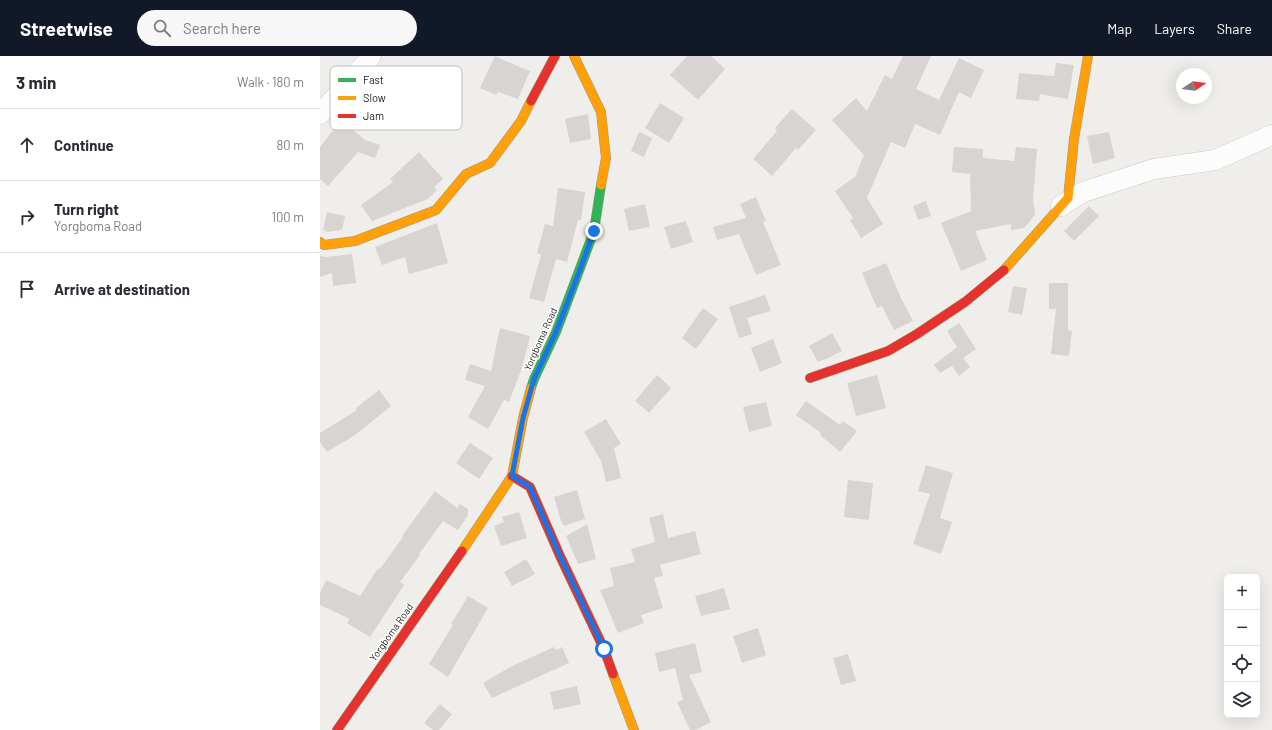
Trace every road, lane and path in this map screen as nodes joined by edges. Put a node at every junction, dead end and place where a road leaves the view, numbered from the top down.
1 (371, 56) edge
2 (555, 56) edge
3 (574, 56) edge
4 (1088, 56) edge
5 (363, 66) edge
6 (330, 103) edge
7 (320, 114) edge
8 (1272, 135) edge
9 (1061, 206) junction
10 (320, 242) edge
11 (810, 378) dead end
12 (512, 476) junction
13 (337, 730) edge
14 (634, 730) edge

1 - 5 street
2 - 10 street
3 - 12 street, Yorgboma Road
4 - 9 street
6 - 7 street
8 - 9 street
9 - 11 street
12 - 13 street, Yorgboma Road
12 - 14 street

